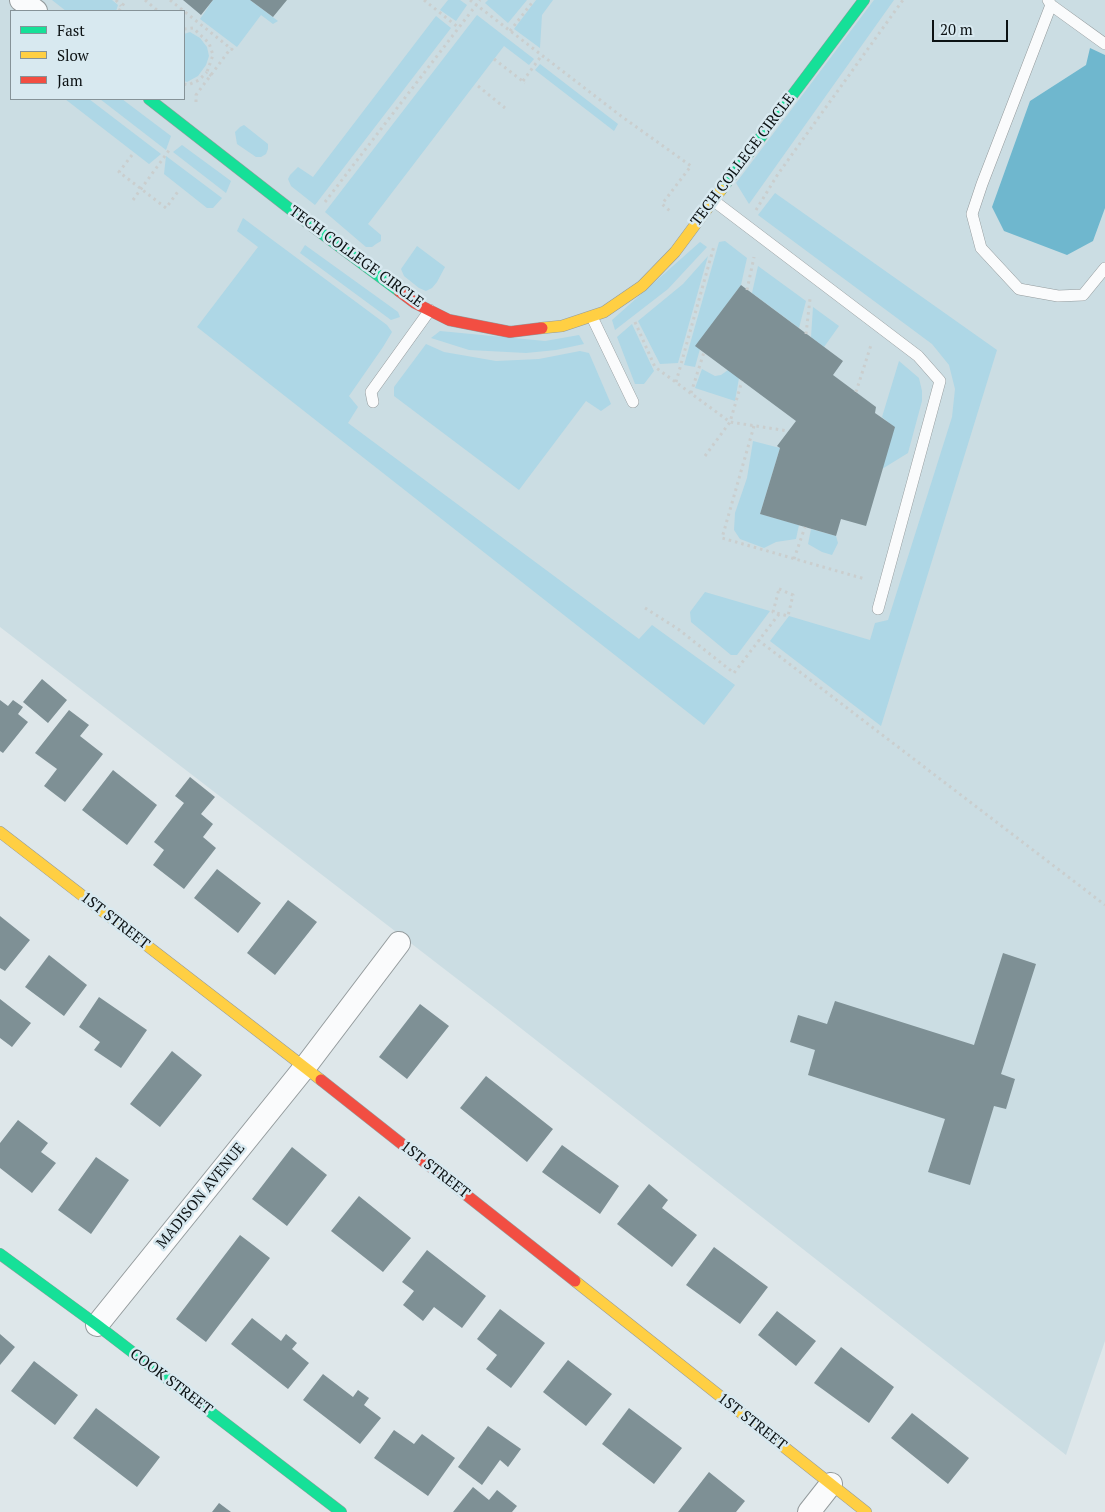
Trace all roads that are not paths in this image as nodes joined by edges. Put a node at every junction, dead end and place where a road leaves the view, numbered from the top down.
1 (864, 0) edge
2 (1050, 2) edge
3 (1105, 44) edge
4 (150, 100) edge
5 (713, 200) junction
6 (1105, 268) edge
7 (430, 310) junction
8 (592, 317) junction
9 (373, 402) dead end
10 (633, 402) dead end
11 (878, 609) dead end
12 (0, 832) edge
13 (399, 942) dead end
14 (305, 1067) junction
15 (0, 1254) edge
16 (97, 1325) junction
17 (831, 1484) junction
18 (340, 1512) edge
19 (809, 1512) edge
20 (866, 1512) edge

1 - 5 street, TECH COLLEGE CIRCLE
2 - 3 lane
2 - 6 lane
4 - 7 street, TECH COLLEGE CIRCLE
5 - 8 street, TECH COLLEGE CIRCLE
5 - 11 lane
7 - 8 street, TECH COLLEGE CIRCLE
7 - 9 lane
8 - 10 lane
12 - 14 street, 1ST STREET
13 - 14 street, MADISON AVENUE
14 - 16 street, MADISON AVENUE
14 - 17 street, 1ST STREET
15 - 16 street, COOK STREET
16 - 18 street, COOK STREET
17 - 19 street
17 - 20 street, 1ST STREET

